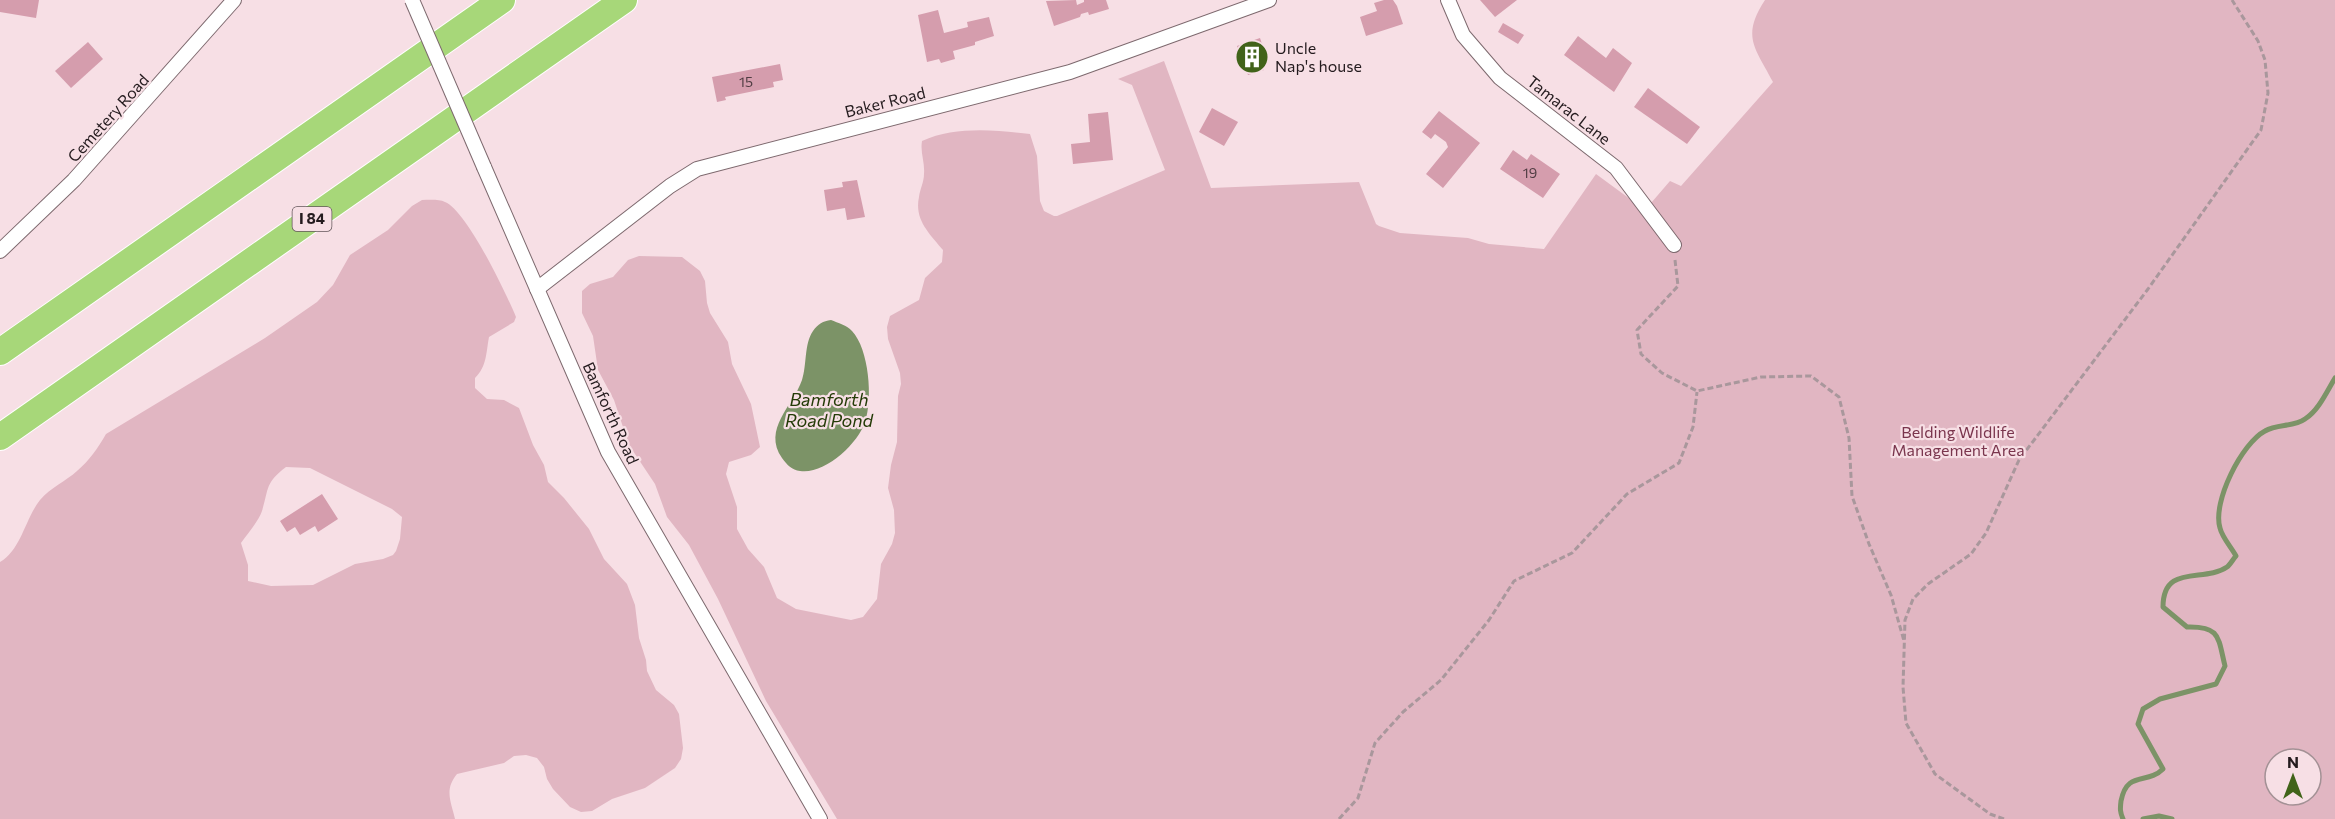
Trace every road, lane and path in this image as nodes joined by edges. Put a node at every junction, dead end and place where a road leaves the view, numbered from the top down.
1 (234, 0) edge
2 (412, 0) edge
3 (502, 0) edge
4 (624, 0) edge
5 (1269, 0) edge
6 (1448, 0) edge
7 (2232, 0) edge
8 (1241, 5) edge
9 (1674, 245) joint
10 (0, 251) edge
11 (537, 290) junction
12 (0, 352) edge
13 (1697, 391) junction
14 (0, 437) edge
15 (1905, 646) junction
16 (820, 819) edge
17 (1340, 819) edge
18 (2004, 819) edge

1 - 10 street, Cemetery Road
2 - 11 street, Bamforth Road, bridge
3 - 12 highway
4 - 14 highway, I 84
5 - 8 street, Baker Road
6 - 9 street, Tamarac Lane
7 - 15 path
8 - 11 street, Baker Road
9 - 13 path
11 - 16 street, Bamforth Road
13 - 15 path
13 - 17 path
15 - 18 path

